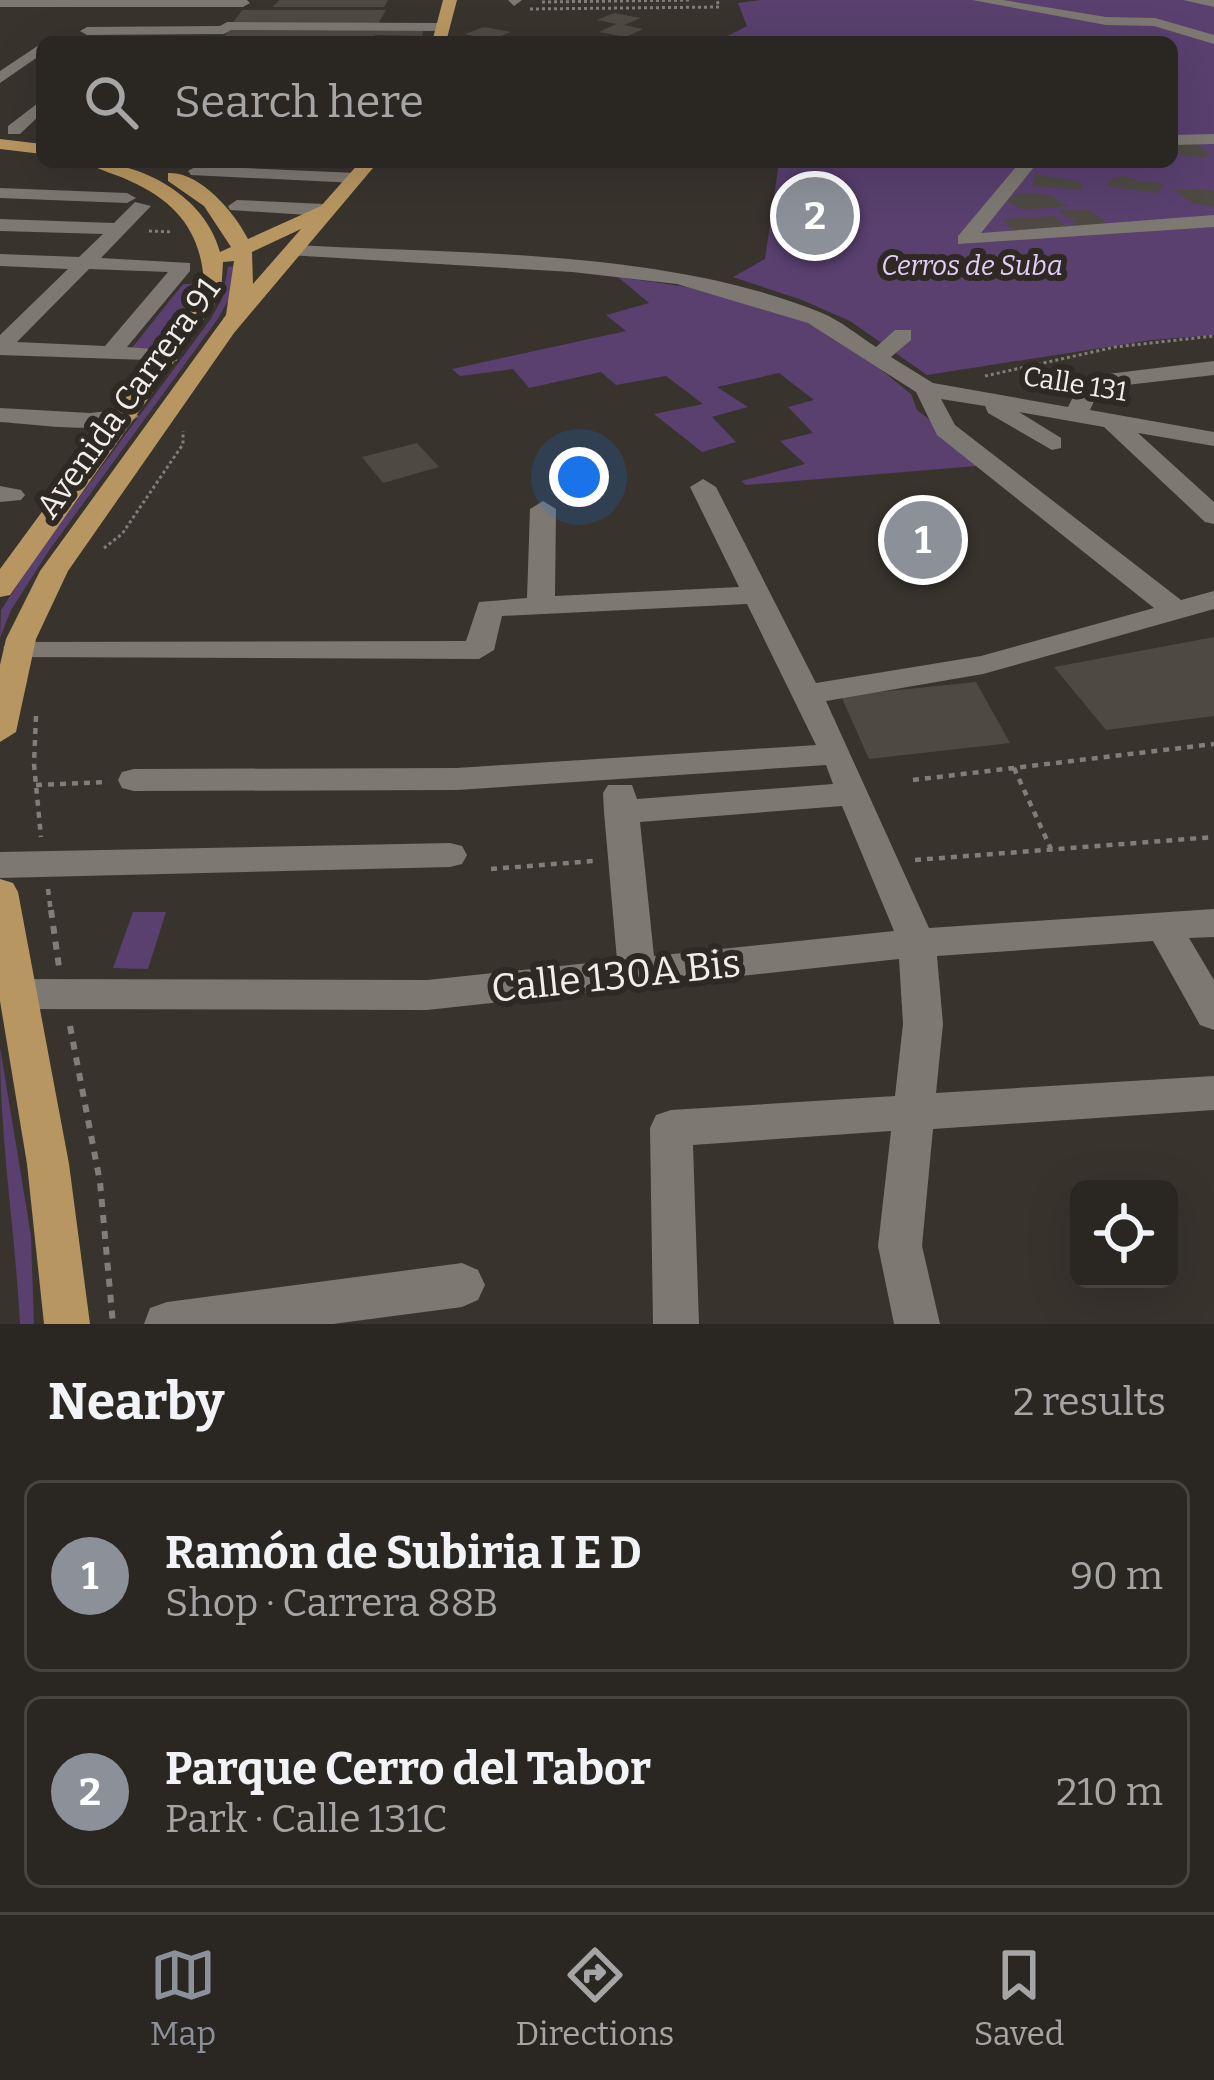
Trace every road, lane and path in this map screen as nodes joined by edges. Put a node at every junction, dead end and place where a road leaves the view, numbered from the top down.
1 (641, 0) edge
2 (672, 0) edge
3 (691, 0) edge
4 (717, 0) edge
5 (979, 0) edge
6 (1190, 0) edge
7 (24, 1) edge
8 (116, 1) edge
9 (197, 1) edge
10 (565, 1) edge
11 (604, 1) edge
12 (542, 2) edge
13 (0, 3) edge
14 (1214, 3) edge
15 (242, 4) edge
16 (446, 5) edge
17 (566, 8) junction
18 (607, 8) junction
19 (643, 8) junction
20 (674, 8) junction
21 (261, 9) dead end
22 (530, 9) dead end
23 (0, 21) edge
24 (222, 33) edge
25 (441, 34) edge
26 (82, 36) edge
27 (1214, 40) edge
28 (36, 51) edge
29 (0, 78) edge
30 (36, 110) edge
31 (36, 136) edge
32 (4, 139) edge
33 (1214, 139) edge
34 (1178, 140) edge
35 (36, 147) edge
36 (112, 168) edge
37 (151, 168) edge
38 (1024, 168) edge
39 (363, 170) edge
40 (197, 171) dead end
41 (0, 194) edge
42 (237, 206) dead end
43 (331, 206) junction
44 (1214, 221) edge
45 (0, 225) edge
46 (119, 229) junction
47 (172, 232) dead end
48 (243, 250) junction
49 (296, 251) junction
50 (0, 260) edge
51 (215, 262) junction
52 (85, 263) junction
53 (226, 328) junction
54 (903, 335) dead end
55 (1214, 336) edge
56 (0, 348) edge
57 (111, 353) junction
58 (169, 356) junction
59 (878, 357) junction
60 (1214, 368) edge
61 (1188, 372) junction
62 (926, 389) junction
63 (1214, 395) edge
64 (982, 400) junction
65 (1077, 414) junction
66 (0, 415) edge
67 (127, 416) junction
68 (1108, 419) junction
69 (183, 429) dead end
70 (1214, 439) edge
71 (1052, 443) dead end
72 (703, 487) dead end
73 (543, 509) dead end
74 (1214, 516) edge
75 (92, 556) dead end
76 (0, 589) edge
77 (757, 595) junction
78 (1214, 600) edge
79 (541, 606) junction
80 (1175, 610) junction
81 (18, 648) junction
82 (807, 694) junction
83 (36, 714) dead end
84 (0, 732) edge
85 (1214, 745) edge
86 (837, 754) junction
87 (1014, 768) junction
88 (617, 769) junction
89 (134, 780) joint
90 (913, 780) dead end
91 (36, 785) junction
92 (854, 794) junction
93 (622, 812) junction
94 (1214, 837) edge
95 (1051, 849) junction
96 (450, 855) dead end
97 (626, 858) junction
98 (883, 862) junction
99 (44, 864) junction
100 (0, 865) edge
101 (491, 869) dead end
102 (0, 892) edge
103 (1214, 923) edge
104 (1163, 926) junction
105 (917, 943) junction
106 (637, 974) junction
107 (16, 994) junction
108 (64, 994) junction
109 (1214, 1013) edge
110 (1214, 1093) edge
111 (910, 1115) junction
112 (463, 1285) dead end
113 (67, 1324) edge
114 (113, 1324) edge
115 (166, 1324) edge
116 (676, 1324) edge
117 (917, 1324) edge

1 - 2 path
1 - 11 path
1 - 19 path
2 - 3 path
2 - 20 path
4 - 20 path
5 - 27 street
6 - 14 street
7 - 8 street
7 - 13 street
7 - 23 street
8 - 9 street
8 - 26 street
9 - 15 street
10 - 11 path
10 - 12 path
10 - 17 path
11 - 18 path
15 - 21 street
15 - 24 street
16 - 25 main road
17 - 18 path
17 - 22 path
18 - 19 path
19 - 20 path
24 - 25 street
24 - 26 street
28 - 29 street
30 - 32 street
31 - 32 main road
32 - 35 main road
33 - 34 street
36 - 51 main road
37 - 48 main road
38 - 44 street
39 - 40 street
39 - 43 main road, Avenida Carrera 91
41 - 46 street
42 - 43 street
43 - 48 main road, Avenida Carrera 91
43 - 49 main road, Avenida Carrera 91
45 - 46 street
46 - 47 path
46 - 52 street
48 - 51 main road, Avenida Carrera 91
48 - 53 main road
49 - 53 main road, Avenida Carrera 91
49 - 59 street
50 - 52 street
51 - 58 main road, Avenida Carrera 91
52 - 56 street
52 - 57 street
53 - 81 main road, Avenida Carrera 91
54 - 59 street
55 - 62 path
56 - 57 street
57 - 58 street
58 - 67 main road, Avenida Carrera 91
59 - 62 street
60 - 61 street
61 - 63 street
61 - 65 street
62 - 64 street, Calle 131
62 - 80 street
64 - 65 street, Calle 131
64 - 71 street
65 - 68 street, Calle 131
66 - 67 street
67 - 76 main road, Avenida Carrera 91
68 - 70 street, Calle 131
68 - 74 street
69 - 75 path
72 - 77 street
73 - 79 street
77 - 79 street
77 - 82 street
78 - 80 street
79 - 81 street
80 - 82 street
81 - 84 main road, Avenida Carrera 91
82 - 86 street
83 - 91 path
85 - 87 path
86 - 88 street
86 - 92 street
87 - 90 path
87 - 95 path
88 - 89 street
88 - 93 street
89 - 91 path
91 - 99 path
92 - 93 street
92 - 98 street
93 - 97 street
94 - 95 path
95 - 98 path
96 - 99 street
97 - 101 path
97 - 106 street
98 - 105 street
99 - 100 street
99 - 108 path
102 - 107 main road
103 - 104 street, Calle 130A Bis
104 - 105 street, Calle 130A Bis
104 - 109 street
105 - 106 street, Calle 130A Bis
105 - 111 street
106 - 108 street, Calle 130A Bis
107 - 108 street, Calle 130A Bis
107 - 113 main road
108 - 114 path
110 - 111 street
111 - 116 street
111 - 117 street
112 - 115 street

